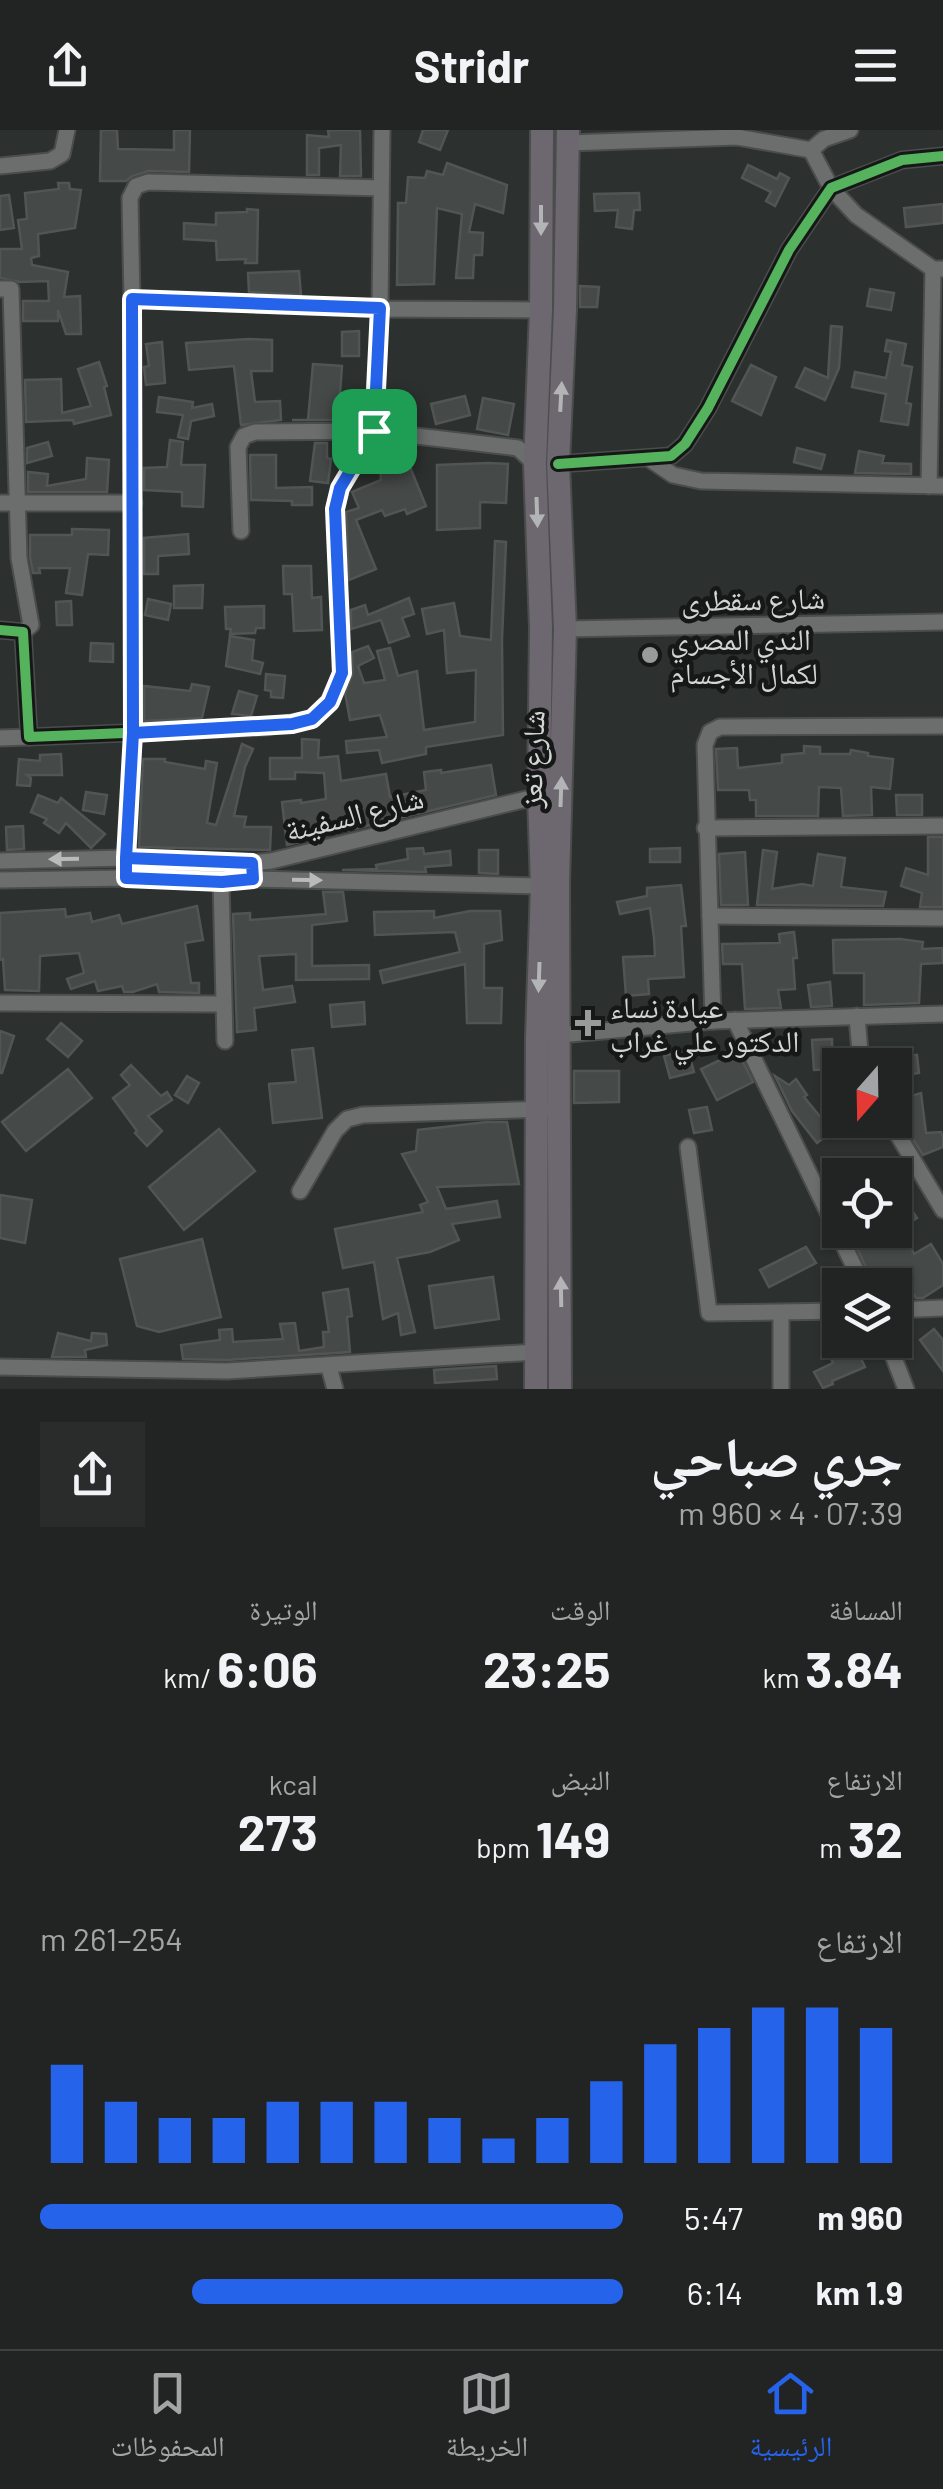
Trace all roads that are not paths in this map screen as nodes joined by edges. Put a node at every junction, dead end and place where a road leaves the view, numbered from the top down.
1 (67, 130) edge
2 (382, 130) edge
3 (542, 130) edge
4 (850, 130) edge
5 (669, 135) edge
6 (568, 136) edge
7 (820, 140) edge
8 (943, 156) edge
9 (0, 166) edge
10 (381, 188) junction
11 (831, 188) junction
12 (938, 269) edge
13 (0, 289) edge
14 (132, 299) junction
15 (380, 308) junction
16 (565, 309) junction
17 (541, 310) junction
18 (374, 431) junction
19 (527, 442) junction
20 (647, 458) junction
21 (547, 464) junction
22 (936, 486) edge
23 (0, 503) edge
24 (19, 503) junction
25 (134, 503) junction
26 (241, 531) dead end
27 (943, 622) edge
28 (553, 629) junction
29 (0, 630) edge
30 (23, 632) junction
31 (943, 726) edge
32 (133, 733) junction
33 (0, 738) edge
34 (29, 738) junction
35 (539, 796) junction
36 (943, 826) edge
37 (705, 828) junction
38 (126, 858) junction
39 (0, 861) edge
40 (252, 871) junction
41 (126, 878) junction
42 (0, 880) edge
43 (222, 882) junction
44 (542, 886) junction
45 (710, 916) junction
46 (943, 918) edge
47 (0, 1003) edge
48 (222, 1004) junction
49 (943, 1014) edge
50 (857, 1016) junction
51 (735, 1020) junction
52 (713, 1021) junction
53 (560, 1035) junction
54 (225, 1041) dead end
55 (860, 1048) edge
56 (548, 1109) junction
57 (901, 1138) edge
58 (688, 1147) dead end
59 (300, 1191) dead end
60 (943, 1210) edge
61 (855, 1268) edge
62 (943, 1308) edge
63 (912, 1309) edge
64 (822, 1313) edge
65 (781, 1314) junction
66 (536, 1352) junction
67 (894, 1358) edge
68 (0, 1367) edge
69 (329, 1367) junction
70 (227, 1372) junction
71 (226, 1389) edge
72 (335, 1389) edge
73 (536, 1389) edge
74 (560, 1389) edge
75 (782, 1389) edge
76 (906, 1389) edge

1 - 9 street
2 - 10 street
3 -> 17 highway, شارع تعز
4 - 7 street
5 - 6 street
5 - 7 street
6 - 16 highway, شارع تعز
7 - 11 street
8 - 11 street
10 - 14 street
10 - 15 street
11 - 12 street
11 - 20 street
12 - 22 street
13 - 24 street
14 - 15 street
14 - 25 street
15 - 17 street
15 - 18 street
16 - 17 highway
21 -> 16 highway, شارع تعز
17 - 19 highway, شارع تعز
18 - 19 street
18 - 26 street
18 - 32 street
19 - 21 highway, شارع تعز
20 - 21 street
20 - 22 street
21 - 28 highway, شارع تعز
23 - 24 street
24 - 25 street
24 - 30 street
25 - 32 street
27 - 28 street, شارع سقطرى
28 - 35 highway, شارع تعز
53 -> 28 highway, شارع تعز
29 - 30 street
30 - 34 street
31 - 37 street
32 - 34 street
32 - 38 street
33 - 34 street
35 - 40 street, شارع السفينة
35 - 44 highway, شارع تعز
36 - 37 street
37 - 45 street
38 -> 39 street, شارع السفينة
38 - 40 street, شارع السفينة
38 - 41 street
40 - 43 street, شارع السفينة
40 -> 44 street, شارع السفينة
41 - 42 street, شارع السفينة
41 - 43 street, شارع السفينة
43 - 48 street
44 -> 56 highway, شارع تعز
45 - 46 street
45 - 52 street
47 - 48 street
48 - 54 street
49 - 50 street
50 - 51 street
50 - 55 street
51 - 52 street
51 - 61 street
52 - 53 street
53 - 56 highway, شارع تعز
56 - 59 street
56 - 66 highway, شارع تعز
74 -> 56 highway, شارع تعز
57 - 60 street
58 - 65 street
62 - 63 street
64 - 65 street
65 - 75 street
66 - 69 street
66 - 73 highway, شارع تعز
67 - 76 street
68 - 70 street
69 - 70 street
69 - 72 street
70 - 71 street

